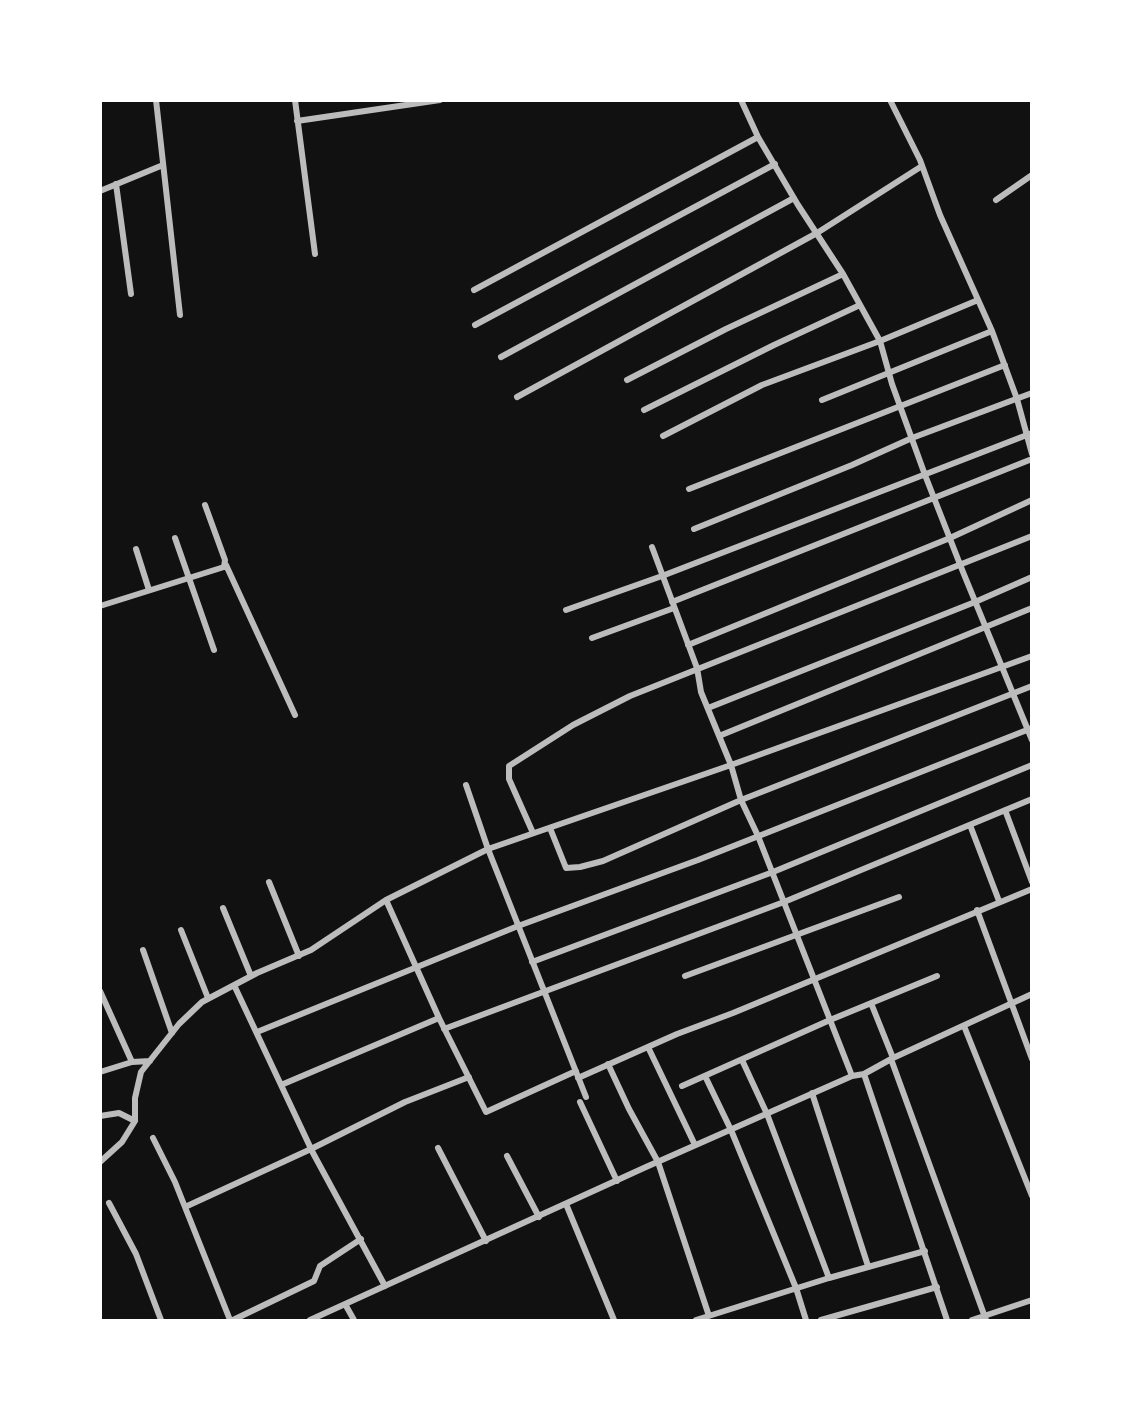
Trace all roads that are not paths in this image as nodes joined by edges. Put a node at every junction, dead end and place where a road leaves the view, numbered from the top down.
1 (156, 100) edge
2 (294, 100) edge
3 (440, 100) edge
4 (741, 100) edge
5 (890, 100) edge
6 (297, 121) junction
7 (758, 137) junction
8 (775, 164) junction
9 (163, 165) junction
10 (922, 166) junction
11 (1032, 175) edge
12 (116, 184) junction
13 (100, 191) edge
14 (794, 198) junction
15 (996, 200) dead end
16 (817, 233) junction
17 (315, 254) dead end
18 (843, 274) junction
19 (474, 291) dead end
20 (131, 294) dead end
21 (978, 300) junction
22 (860, 305) junction
23 (180, 315) dead end
24 (475, 325) dead end
25 (992, 331) junction
26 (880, 341) junction
27 (501, 357) dead end
28 (1005, 365) junction
29 (889, 371) junction
30 (627, 380) dead end
31 (1032, 393) edge
32 (517, 397) dead end
33 (1017, 399) junction
34 (822, 400) dead end
35 (900, 407) junction
36 (644, 410) dead end
37 (1030, 434) edge
38 (663, 436) dead end
39 (912, 438) junction
40 (1032, 457) edge
41 (925, 475) junction
42 (689, 489) dead end
43 (934, 497) junction
44 (1032, 500) edge
45 (205, 505) dead end
46 (694, 529) dead end
47 (1032, 536) edge
48 (175, 538) dead end
49 (951, 538) junction
50 (652, 547) dead end
51 (136, 549) dead end
52 (225, 565) junction
53 (960, 565) junction
54 (662, 576) junction
55 (1032, 577) edge
56 (189, 578) junction
57 (149, 590) junction
58 (975, 602) junction
59 (673, 605) junction
60 (100, 606) edge
61 (1032, 608) edge
62 (566, 610) dead end
63 (986, 627) junction
64 (592, 638) dead end
65 (688, 645) junction
66 (214, 650) dead end
67 (1032, 656) edge
68 (697, 668) junction
69 (1003, 668) junction
70 (1032, 686) edge
71 (1013, 693) junction
72 (708, 708) junction
73 (294, 715) dead end
74 (1029, 729) edge
75 (719, 736) junction
76 (1032, 740) edge
77 (730, 765) junction
78 (1032, 765) edge
79 (466, 785) dead end
80 (1032, 799) edge
81 (741, 800) junction
82 (1005, 810) junction
83 (970, 825) junction
84 (550, 828) junction
85 (533, 833) junction
86 (758, 836) junction
87 (488, 849) junction
88 (773, 872) junction
89 (269, 882) dead end
90 (1032, 882) edge
91 (1032, 888) edge
92 (899, 897) dead end
93 (387, 900) junction
94 (999, 901) junction
95 (784, 902) junction
96 (223, 908) dead end
97 (977, 910) junction
98 (518, 926) junction
99 (181, 930) dead end
100 (797, 935) junction
101 (143, 950) dead end
102 (299, 956) junction
103 (532, 962) junction
104 (415, 968) junction
105 (250, 976) junction
106 (685, 976) dead end
107 (937, 976) dead end
108 (814, 980) junction
109 (234, 985) junction
110 (100, 991) edge
111 (543, 991) junction
112 (1032, 994) edge
113 (208, 999) junction
114 (870, 1003) junction
115 (1011, 1004) junction
116 (439, 1018) junction
117 (830, 1020) junction
118 (964, 1026) junction
119 (444, 1029) junction
120 (257, 1032) junction
121 (172, 1033) junction
122 (648, 1047) junction
123 (892, 1058) junction
124 (1031, 1058) edge
125 (742, 1060) junction
126 (150, 1061) junction
127 (132, 1062) junction
128 (608, 1064) junction
129 (100, 1072) edge
130 (864, 1074) junction
131 (577, 1075) junction
132 (705, 1076) junction
133 (852, 1076) junction
134 (469, 1077) junction
135 (281, 1085) junction
136 (682, 1086) dead end
137 (813, 1093) junction
138 (767, 1113) junction
139 (100, 1116) edge
140 (135, 1121) junction
141 (730, 1130) junction
142 (153, 1138) dead end
143 (695, 1145) junction
144 (438, 1148) dead end
145 (311, 1149) junction
146 (507, 1156) dead end
147 (100, 1162) edge
148 (658, 1162) junction
149 (617, 1180) junction
150 (1032, 1196) edge
151 (109, 1203) dead end
152 (566, 1204) junction
153 (185, 1207) junction
154 (539, 1217) junction
155 (361, 1239) junction
156 (486, 1241) junction
157 (925, 1251) junction
158 (868, 1266) junction
159 (829, 1278) junction
160 (385, 1286) junction
161 (937, 1287) junction
162 (796, 1288) junction
163 (1032, 1300) edge
164 (345, 1304) junction
165 (709, 1316) junction
166 (985, 1318) edge
167 (161, 1320) edge
168 (231, 1320) edge
169 (310, 1320) edge
170 (354, 1320) edge
171 (614, 1320) edge
172 (696, 1320) edge
173 (806, 1320) edge
174 (821, 1320) edge
175 (947, 1320) edge
176 (972, 1320) edge

1 - 9 street
2 - 6 street
3 - 6 street
4 - 7 street
5 - 10 street
6 - 17 street
7 - 8 street
7 - 19 street
8 - 14 street
8 - 24 street
9 - 12 street
9 - 23 street
10 - 16 street
10 - 21 street
11 - 15 street
12 - 13 street
12 - 20 street
14 - 16 street
14 - 27 street
16 - 18 street
16 - 32 street
18 - 22 street
18 - 30 street
21 - 25 street
21 - 26 street
22 - 26 street
22 - 36 street
25 - 28 street
25 - 29 street
26 - 29 street
26 - 38 street
28 - 33 street
28 - 35 street
29 - 34 street
29 - 35 street
31 - 33 street
33 - 37 street
33 - 39 street
35 - 39 street
35 - 42 street
37 - 40 street
37 - 41 street
39 - 41 street
39 - 46 street
40 - 43 street
41 - 43 street
41 - 54 street
43 - 49 street
43 - 59 street
44 - 49 street
45 - 52 street
47 - 53 street
48 - 56 street
49 - 53 street
49 - 65 street
50 - 54 street
51 - 57 street
52 - 56 street
52 - 73 street
53 - 58 street
53 - 68 street
54 - 59 street
54 - 62 street
55 - 58 street
56 - 57 street
56 - 66 street
57 - 60 street
58 - 63 street
58 - 72 street
59 - 64 street
59 - 65 street
61 - 63 street
63 - 69 street
63 - 75 street
65 - 68 street
67 - 69 street
68 - 72 street
68 - 85 street
69 - 71 street
69 - 77 street
70 - 71 street
71 - 74 street
71 - 81 street
72 - 75 street
74 - 76 street
74 - 86 street
75 - 77 street
77 - 81 street
77 - 84 street
78 - 88 street
79 - 87 street
80 - 82 street
81 - 84 street
81 - 86 street
82 - 83 street
82 - 90 street
83 - 94 street
83 - 95 street
84 - 85 street
85 - 87 street
86 - 88 street
86 - 98 street
87 - 93 street
87 - 98 street
88 - 95 street
88 - 103 street
89 - 102 street
91 - 94 street
92 - 100 street
93 - 102 street
93 - 104 street
94 - 97 street
95 - 100 street
95 - 111 street
96 - 105 street
97 - 108 street
97 - 115 street
98 - 103 street
98 - 104 street
99 - 113 street
100 - 106 street
100 - 108 street
101 - 121 street
102 - 105 street
103 - 111 street
104 - 116 street
104 - 120 street
105 - 109 street
107 - 114 street
108 - 117 street
108 - 122 street
109 - 113 street
109 - 120 street
110 - 127 street
111 - 119 street
111 - 131 street
112 - 115 street
113 - 121 street
114 - 117 street
114 - 123 street
115 - 118 street
115 - 124 street
116 - 119 street
116 - 135 street
117 - 125 street
117 - 133 street
118 - 123 street
118 - 150 street
119 - 134 street
120 - 135 street
121 - 126 street
122 - 128 street
122 - 143 street
123 - 130 street
123 - 166 street
125 - 132 street
125 - 138 street
126 - 127 street
126 - 140 street
127 - 129 street
128 - 131 street
128 - 148 street
130 - 133 street
130 - 157 street
131 - 134 street
131 - 149 street
132 - 136 street
132 - 141 street
133 - 137 street
134 - 145 street
135 - 145 street
137 - 138 street
137 - 158 street
138 - 141 street
138 - 159 street
139 - 140 street
140 - 147 street
141 - 143 street
141 - 162 street
142 - 153 street
143 - 148 street
144 - 156 street
145 - 153 street
145 - 155 street
146 - 154 street
148 - 149 street
148 - 165 street
149 - 152 street
151 - 167 street
152 - 154 street
152 - 171 street
153 - 168 street
154 - 156 street
155 - 160 street
155 - 168 street
156 - 160 street
157 - 158 street
157 - 161 street
158 - 159 street
159 - 162 street
160 - 164 street
161 - 174 street
161 - 175 street
162 - 165 street
162 - 173 street
163 - 166 street
164 - 169 street
164 - 170 street
165 - 172 street
166 - 176 street

